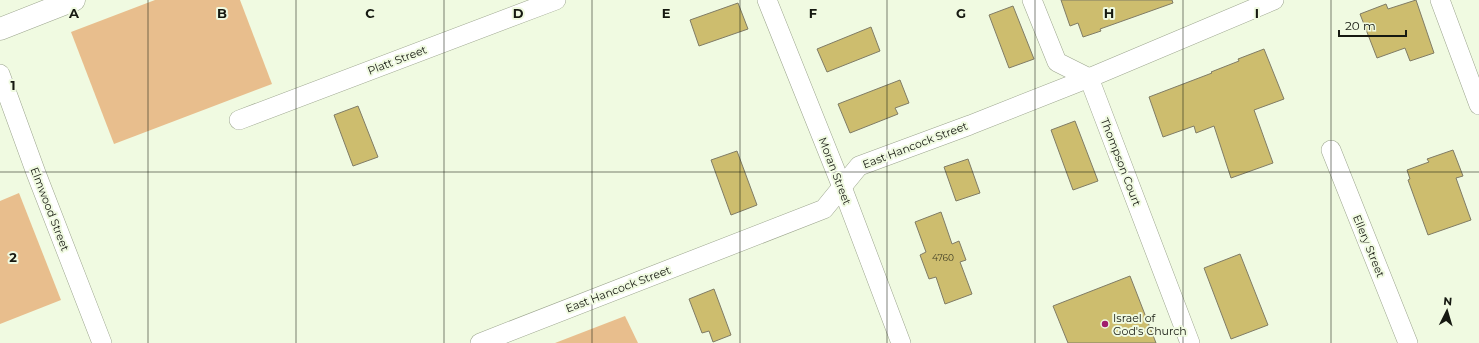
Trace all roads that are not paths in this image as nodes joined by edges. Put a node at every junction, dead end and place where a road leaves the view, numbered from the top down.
1 (74, 0) edge
2 (556, 0) edge
3 (767, 0) edge
4 (1032, 0) edge
5 (1272, 0) edge
6 (1440, 0) edge
7 (0, 29) edge
8 (0, 74) edge
9 (1089, 78) junction
10 (1479, 105) edge
11 (239, 120) dead end
12 (1331, 150) dead end
13 (842, 187) junction
14 (102, 343) edge
15 (480, 343) edge
16 (901, 343) edge
17 (1190, 343) edge
18 (1408, 343) edge

1 - 7 main road
2 - 11 street, Platt Street
3 - 13 street, Moran Street
4 - 9 street
5 - 9 street, East Hancock Street
6 - 10 street
8 - 14 street, Elmwood Street
9 - 13 street, East Hancock Street
9 - 17 street, Thompson Court
12 - 18 street, Ellery Street
13 - 15 street, East Hancock Street
13 - 16 street, Moran Street

